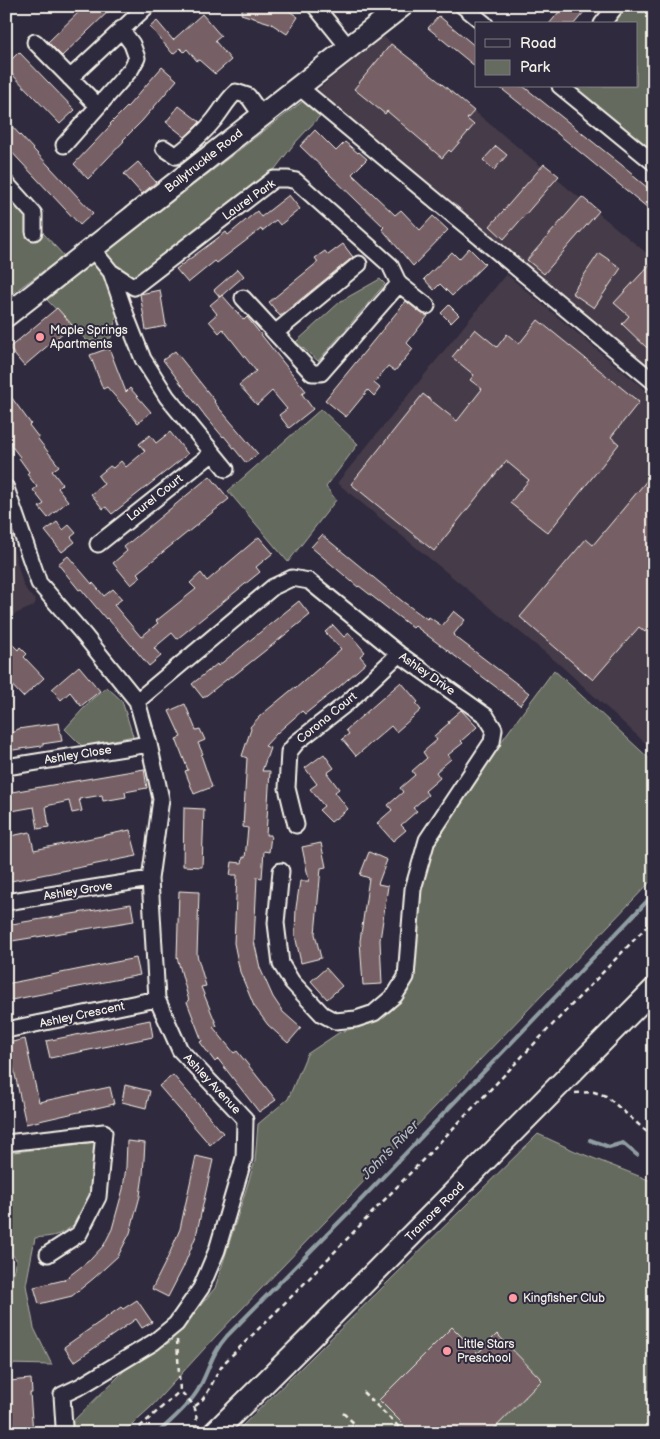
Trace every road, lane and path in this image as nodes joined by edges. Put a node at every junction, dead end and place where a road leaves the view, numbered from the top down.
1 (147, 6) edge
2 (315, 6) edge
3 (402, 6) edge
4 (463, 6) edge
5 (616, 6) edge
6 (483, 22) edge
7 (604, 22) edge
8 (121, 29) junction
9 (36, 42) dead end
10 (348, 48) junction
11 (70, 78) junction
12 (299, 87) junction
13 (562, 88) edge
14 (98, 106) junction
15 (262, 116) junction
16 (64, 145) dead end
17 (164, 148) dead end
18 (654, 163) edge
19 (6, 183) edge
20 (34, 232) dead end
21 (92, 249) junction
22 (359, 264) dead end
23 (111, 272) junction
24 (399, 284) junction
25 (243, 298) dead end
26 (427, 306) dead end
27 (6, 316) edge
28 (275, 332) junction
29 (654, 382) edge
30 (213, 453) junction
31 (226, 470) dead end
32 (6, 488) edge
33 (98, 544) dead end
34 (399, 654) junction
35 (137, 701) junction
36 (149, 744) junction
37 (6, 767) edge
38 (296, 825) dead end
39 (281, 871) dead end
40 (150, 879) junction
41 (6, 902) edge
42 (654, 919) edge
43 (654, 988) edge
44 (157, 999) junction
45 (6, 1030) edge
46 (571, 1094) dead end
47 (654, 1138) edge
48 (6, 1143) edge
49 (48, 1254) dead end
50 (176, 1324) junction
51 (180, 1391) junction
52 (362, 1392) dead end
53 (194, 1406) junction
54 (343, 1413) dead end
55 (64, 1426) dead end
56 (353, 1426) junction
57 (133, 1433) edge
58 (196, 1433) edge
59 (214, 1433) edge
60 (346, 1433) edge
61 (360, 1433) edge
62 (405, 1433) edge

1 - 8 street
2 - 10 street
3 - 10 main road, Ballytruckle Road
4 - 6 street
5 - 7 street
8 - 11 street
8 - 14 street
9 - 11 street
10 - 12 main road, Ballytruckle Road
11 - 14 street
12 - 15 main road, Ballytruckle Road
12 - 29 street
13 - 18 street
14 - 16 street
15 - 17 street
15 - 21 main road, Ballytruckle Road
19 - 20 street
21 - 23 street, Laurel Park
21 - 27 main road, Ballytruckle Road
22 - 28 street
23 - 24 street, Laurel Park
23 - 30 street, Laurel Park
24 - 26 street, Laurel Park
24 - 28 street
25 - 28 street
30 - 31 street, Laurel Park
30 - 33 street, Laurel Court
32 - 35 street
34 - 35 street, Ashley Drive
34 - 38 street, Corona Court
34 - 39 street, Ashley Drive
35 - 36 street, Ashley Avenue
36 - 37 street, Ashley Close
36 - 40 street, Ashley Avenue
40 - 41 street, Ashley Grove
40 - 44 street, Ashley Avenue
42 - 53 path
43 - 59 main road, Tramore Road
44 - 45 street, Ashley Crescent
44 - 50 street, Ashley Avenue
46 - 47 path
48 - 49 street
50 - 51 path
50 - 55 street, Ashley Avenue
51 - 53 path
51 - 57 path
52 - 62 path
53 - 58 path
54 - 56 path
56 - 60 path
56 - 61 path

